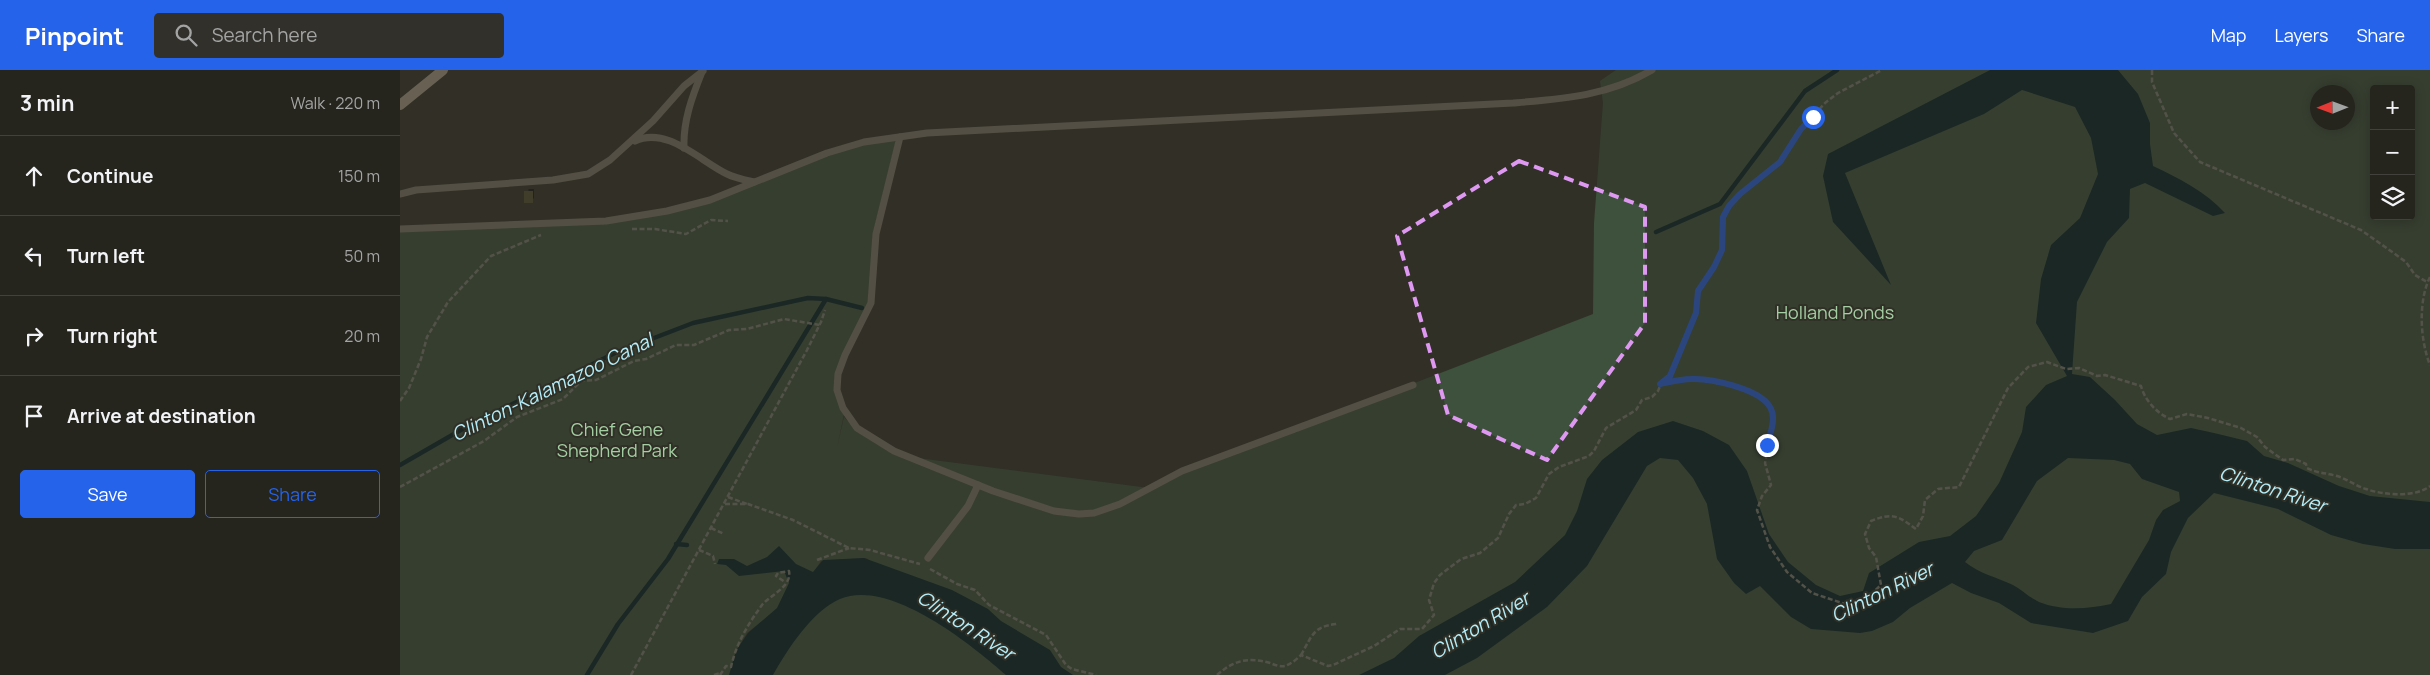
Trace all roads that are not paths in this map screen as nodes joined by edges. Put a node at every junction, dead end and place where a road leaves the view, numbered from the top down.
1 (443, 70) edge
2 (703, 70) edge
3 (1652, 70) edge
4 (1639, 74) edge
5 (400, 106) edge
6 (900, 137) junction
7 (627, 144) junction
8 (684, 148) junction
9 (754, 182) junction
10 (400, 194) edge
11 (400, 230) edge
12 (1412, 385) dead end
13 (978, 485) junction
14 (928, 558) dead end

1 - 5 main road
2 - 7 lane
2 - 8 lane
3 - 4 lane
4 - 6 lane
6 - 9 lane
6 - 13 lane
7 - 8 lane
7 - 10 lane
8 - 9 lane
9 - 11 lane
12 - 13 lane
13 - 14 lane

